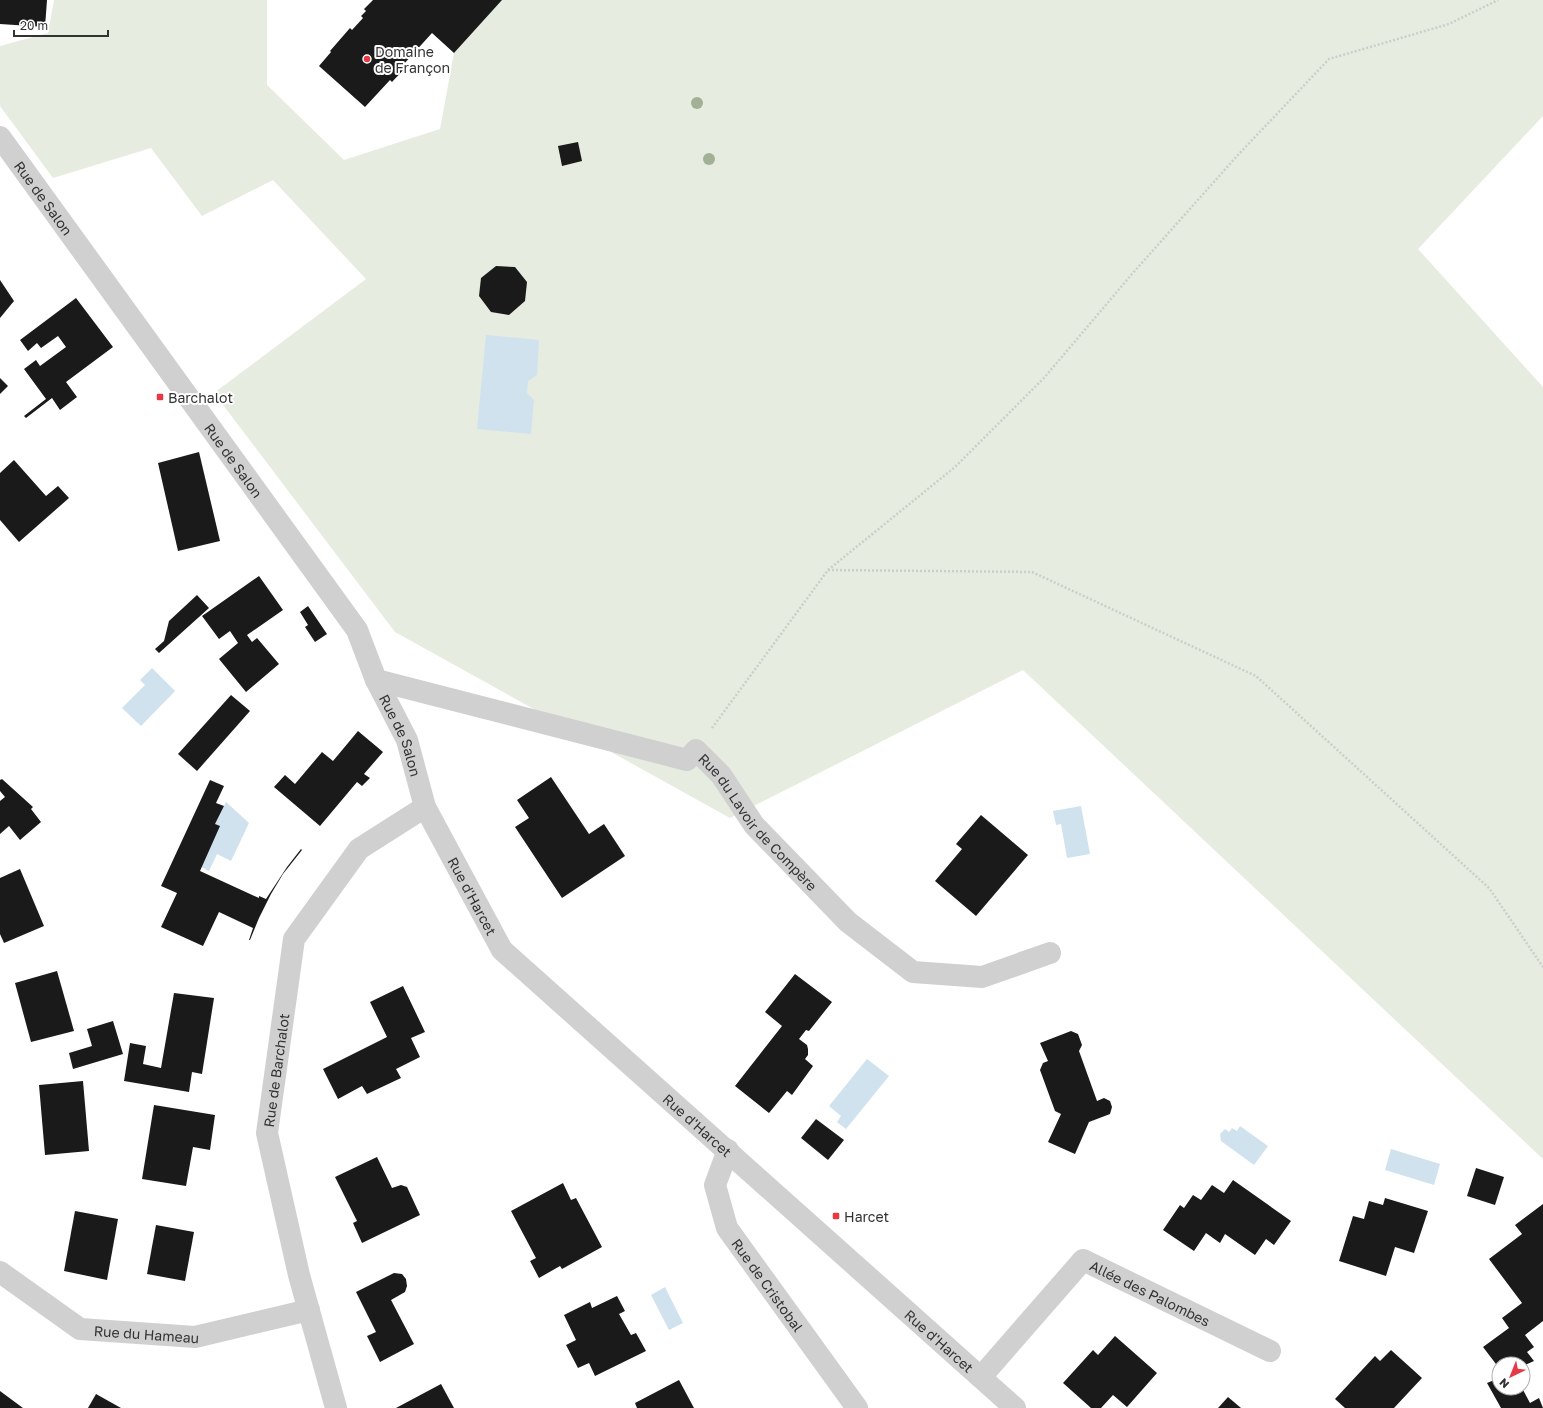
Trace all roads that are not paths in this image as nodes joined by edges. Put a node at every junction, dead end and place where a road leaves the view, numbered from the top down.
1 (0, 137) edge
2 (376, 680) junction
3 (425, 807) junction
4 (1050, 953) dead end
5 (728, 1150) junction
6 (0, 1272) edge
7 (309, 1310) junction
8 (1270, 1351) dead end
9 (981, 1378) junction
10 (336, 1408) edge
11 (857, 1408) edge
12 (1014, 1408) edge

1 - 2 street, Rue de Salon
2 - 3 street, Rue de Salon
2 - 4 street, Rue du Lavoir de Compère
3 - 5 street, Rue d'Harcet
3 - 7 street, Rue de Barchalot
5 - 9 street, Rue d'Harcet
5 - 11 street, Rue de Cristobal
6 - 7 street, Rue du Hameau
7 - 10 street, Rue de Barchalot
8 - 9 street, Allée des Palombes
9 - 12 street, Rue d'Harcet

